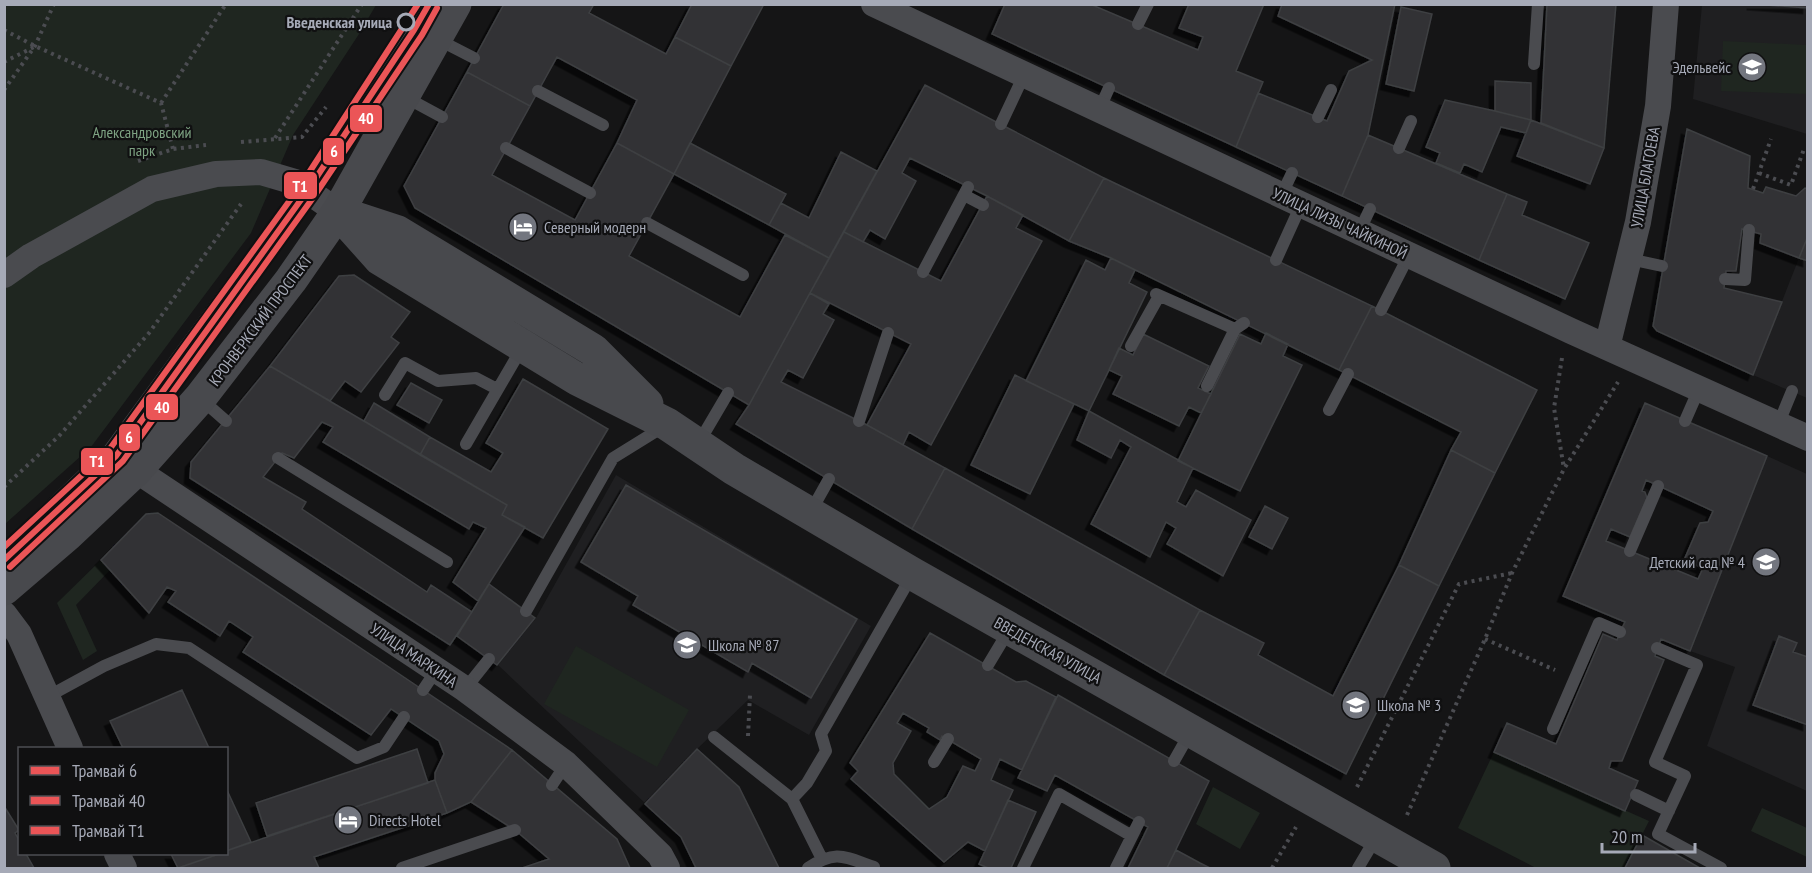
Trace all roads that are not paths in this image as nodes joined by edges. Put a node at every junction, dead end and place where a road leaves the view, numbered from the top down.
1 (420, 4) edge
2 (455, 4) edge
3 (874, 4) edge
4 (1148, 4) edge
5 (1538, 4) edge
6 (1666, 4) edge
7 (1138, 24) dead end
8 (436, 38) junction
9 (474, 58) dead end
10 (1534, 64) dead end
11 (1024, 75) junction
12 (1331, 90) dead end
13 (538, 91) dead end
14 (404, 97) junction
15 (442, 117) dead end
16 (1318, 117) dead end
17 (1411, 121) dead end
18 (1001, 124) dead end
19 (603, 125) dead end
20 (506, 148) dead end
21 (1399, 148) dead end
22 (1292, 173) dead end
23 (302, 187) junction
24 (590, 193) dead end
25 (1291, 200) junction
26 (983, 205) dead end
27 (1370, 209) dead end
28 (338, 212) junction
29 (647, 223) dead end
30 (1749, 231) dead end
31 (1359, 232) junction
32 (1409, 255) junction
33 (1629, 259) junction
34 (1276, 260) dead end
35 (1662, 266) dead end
36 (923, 272) dead end
37 (4, 275) edge
38 (743, 275) dead end
39 (1725, 279) dead end
40 (1381, 310) dead end
41 (888, 333) dead end
42 (523, 345) junction
43 (1131, 346) dead end
44 (1607, 347) junction
45 (1348, 374) dead end
46 (1207, 386) dead end
47 (497, 389) junction
48 (1699, 389) junction
49 (1792, 391) dead end
50 (728, 393) dead end
51 (385, 394) dead end
52 (200, 398) junction
53 (1329, 410) dead end
54 (226, 421) dead end
55 (859, 421) dead end
56 (1685, 421) dead end
57 (667, 424) junction
58 (1778, 424) junction
59 (1808, 438) edge
60 (466, 444) dead end
61 (698, 445) junction
62 (278, 458) dead end
63 (136, 471) junction
64 (829, 479) dead end
65 (1658, 486) dead end
66 (809, 514) junction
67 (4, 550) edge
68 (1630, 551) dead end
69 (447, 562) dead end
70 (913, 574) junction
71 (4, 589) edge
72 (526, 611) dead end
73 (4, 614) edge
74 (1010, 628) junction
75 (1620, 632) dead end
76 (1657, 648) dead end
77 (489, 659) dead end
78 (988, 665) dead end
79 (437, 669) junction
80 (465, 689) junction
81 (423, 690) dead end
82 (47, 697) junction
83 (404, 717) dead end
84 (1553, 729) dead end
85 (1191, 730) junction
86 (714, 737) dead end
87 (948, 739) dead end
88 (70, 747) edge
89 (1174, 761) dead end
90 (934, 762) dead end
91 (1636, 795) dead end
92 (792, 799) junction
93 (1669, 811) junction
94 (1139, 822) dead end
95 (515, 830) dead end
96 (1132, 836) junction
97 (1377, 836) junction
98 (822, 859) junction
99 (433, 864) edge
100 (874, 867) edge
101 (402, 868) edge
102 (667, 868) edge
103 (808, 868) edge
104 (1023, 868) edge
105 (1116, 868) edge
106 (1358, 868) edge
107 (1434, 868) edge
108 (1721, 868) edge

1 - 23 lane
2 - 8 street, КРОНВЕРКСКИЙ ПРОСПЕКТ
3 - 11 street, УЛИЦА ЛИЗЫ ЧАЙКИНОЙ
4 - 7 lane
5 - 10 lane
6 - 33 street, УЛИЦА БЛАГОЕВА
8 - 9 lane
8 - 14 street, КРОНВЕРКСКИЙ ПРОСПЕКТ
11 - 18 lane
11 - 25 street, УЛИЦА ЛИЗЫ ЧАЙКИНОЙ
12 - 16 lane
13 - 19 lane
14 - 15 lane
14 - 28 street, КРОНВЕРКСКИЙ ПРОСПЕКТ
17 - 21 lane
20 - 24 lane
22 - 25 lane
23 - 28 street
23 - 37 street
23 - 67 lane
25 - 31 street, УЛИЦА ЛИЗЫ ЧАЙКИНОЙ
25 - 34 lane
26 - 36 lane
27 - 31 lane
28 - 42 street, ВВЕДЕНСКАЯ УЛИЦА
28 - 52 street, КРОНВЕРКСКИЙ ПРОСПЕКТ
28 - 57 street, ВВЕДЕНСКАЯ УЛИЦА
29 - 38 lane
30 - 39 lane
31 - 32 street, УЛИЦА ЛИЗЫ ЧАЙКИНОЙ
32 - 40 lane
32 - 44 street, УЛИЦА ЛИЗЫ ЧАЙКИНОЙ
33 - 35 lane
33 - 44 street, УЛИЦА БЛАГОЕВА
41 - 55 lane
42 - 47 lane
42 - 57 street, ВВЕДЕНСКАЯ УЛИЦА
43 - 46 lane
44 - 48 street, УЛИЦА ЛИЗЫ ЧАЙКИНОЙ
45 - 53 lane
47 - 51 lane
47 - 60 lane
48 - 56 lane
48 - 58 street, УЛИЦА ЛИЗЫ ЧАЙКИНОЙ
49 - 58 lane
50 - 61 lane
52 - 54 lane
52 - 63 street, КРОНВЕРКСКИЙ ПРОСПЕКТ
57 - 61 street, ВВЕДЕНСКАЯ УЛИЦА
57 - 72 lane
58 - 59 street, УЛИЦА ЛИЗЫ ЧАЙКИНОЙ
61 - 66 street, ВВЕДЕНСКАЯ УЛИЦА
62 - 69 lane
63 - 71 street, КРОНВЕРКСКИЙ ПРОСПЕКТ
63 - 79 street, УЛИЦА МАРКИНА
64 - 66 lane
65 - 68 lane
66 - 70 street, ВВЕДЕНСКАЯ УЛИЦА
70 - 74 street, ВВЕДЕНСКАЯ УЛИЦА
70 - 92 lane
73 - 82 street
74 - 78 lane
74 - 85 street, ВВЕДЕНСКАЯ УЛИЦА
75 - 84 lane
76 - 93 lane
77 - 80 lane
79 - 80 street, УЛИЦА МАРКИНА
79 - 81 lane
80 - 102 street, УЛИЦА МАРКИНА
82 - 83 lane
82 - 88 street
85 - 89 lane
85 - 97 street, ВВЕДЕНСКАЯ УЛИЦА
86 - 92 lane
87 - 90 lane
91 - 93 lane
92 - 98 lane
93 - 108 lane
94 - 96 lane
95 - 99 lane
96 - 104 lane
96 - 105 lane
97 - 106 lane
97 - 107 street, ВВЕДЕНСКАЯ УЛИЦА
98 - 100 lane
98 - 103 lane
99 - 101 lane

